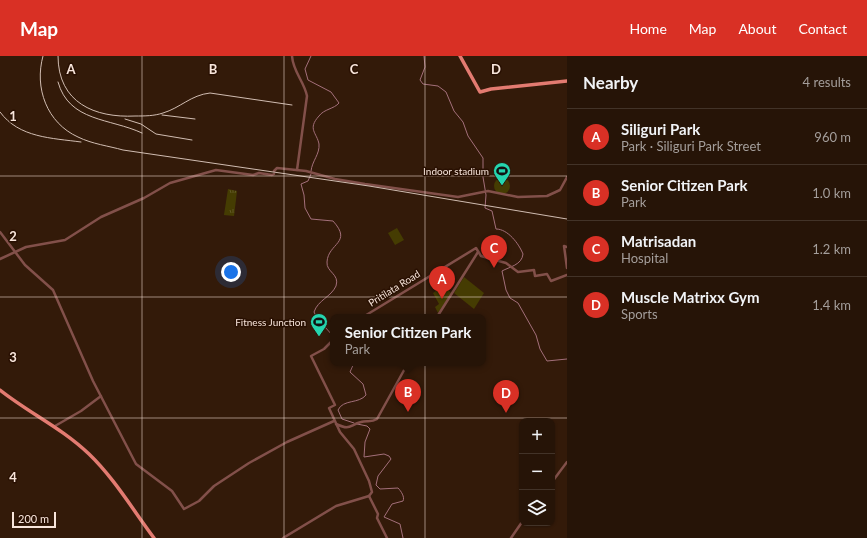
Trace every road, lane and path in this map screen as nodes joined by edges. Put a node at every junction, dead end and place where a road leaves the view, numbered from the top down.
1 (292, 56) edge
2 (460, 56) edge
3 (567, 81) edge
4 (297, 170) dead end
5 (567, 177) edge
6 (0, 232) edge
7 (567, 247) edge
8 (15, 251) junction
9 (478, 252) junction
10 (0, 259) edge
11 (567, 268) edge
12 (567, 275) edge
13 (368, 314) edge
14 (439, 314) edge
15 (330, 343) edge
16 (406, 366) edge
17 (0, 391) edge
18 (101, 396) junction
19 (335, 422) junction
20 (55, 426) junction
21 (567, 462) edge
22 (104, 471) junction
23 (555, 478) edge
24 (369, 496) junction
25 (519, 526) edge
26 (153, 538) edge
27 (283, 538) edge
28 (387, 538) edge
29 (511, 538) edge

1 - 4 street
2 - 3 main road
5 - 8 street
6 - 8 street
7 - 11 street
8 - 10 street
8 - 18 street
9 - 12 street
9 - 13 street, Pritilata Road
9 - 14 street
15 - 19 street
16 - 19 street
17 - 20 main road
17 - 22 main road
18 - 19 street
18 - 20 street
19 - 24 street
20 - 22 main road
21 - 23 street
22 - 26 main road
24 - 27 street
24 - 28 street
25 - 29 street

